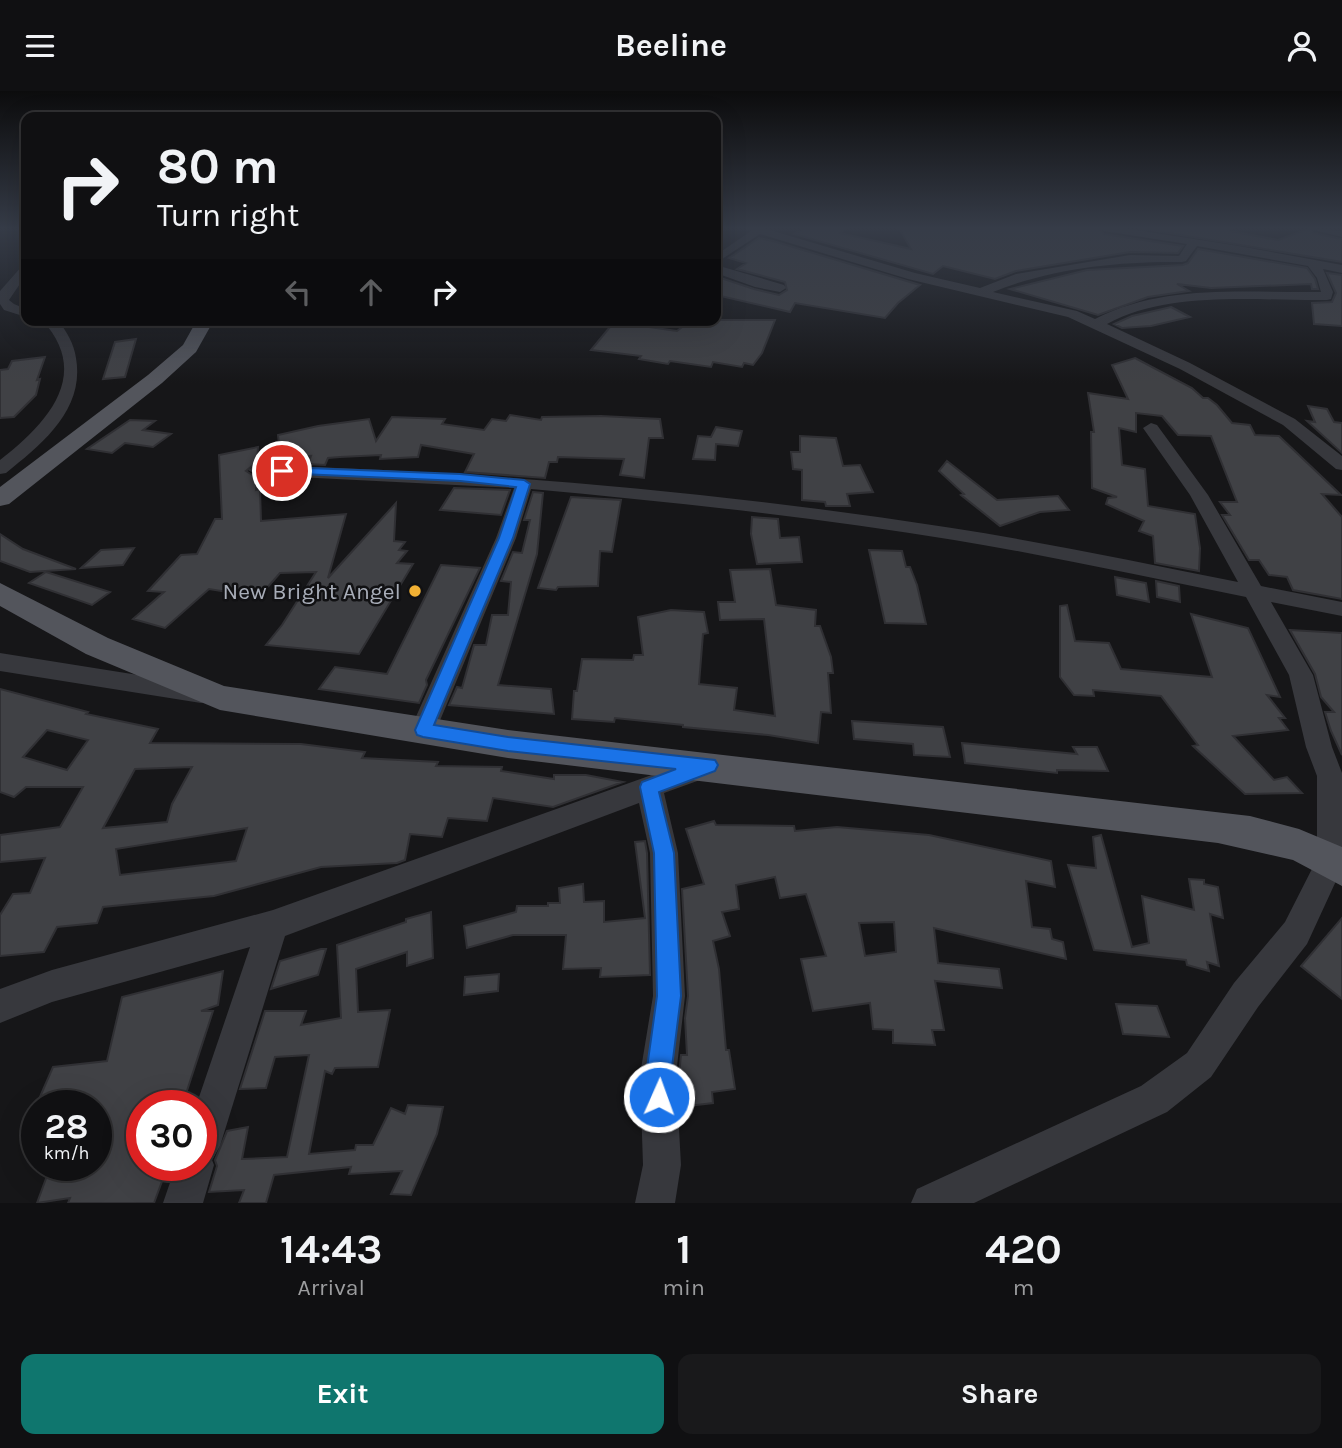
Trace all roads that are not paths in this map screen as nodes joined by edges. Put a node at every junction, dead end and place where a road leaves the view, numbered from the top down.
1 (16, 280) edge
2 (747, 280) edge
3 (927, 280) edge
4 (1011, 280) edge
5 (1324, 280) edge
6 (780, 288) dead end
7 (979, 293) junction
8 (1327, 296) junction
9 (1342, 304) edge
10 (21, 311) edge
11 (1096, 324) junction
12 (55, 326) edge
13 (203, 326) edge
14 (1151, 428) dead end
15 (1342, 465) edge
16 (0, 469) edge
17 (257, 470) dead end
18 (524, 484) junction
19 (0, 499) edge
20 (0, 592) edge
21 (1255, 593) junction
22 (1342, 609) edge
23 (0, 662) edge
24 (220, 698) junction
25 (423, 730) junction
26 (709, 765) junction
27 (649, 787) junction
28 (1337, 817) edge
29 (1337, 864) edge
30 (273, 925) junction
31 (0, 1006) edge
32 (217, 1097) edge
33 (190, 1181) edge
34 (183, 1203) edge
35 (655, 1203) edge
36 (931, 1203) edge

1 - 10 street
2 - 6 street
3 - 7 street
4 - 7 street
5 - 8 street
7 - 11 street
8 - 9 street
8 - 11 street
11 - 15 street
12 - 16 street
13 - 19 main road
14 - 21 street
17 - 18 street
18 - 21 street
18 - 25 street
20 - 24 main road
21 - 22 street
21 - 28 street
23 - 24 street
24 - 25 main road
25 - 26 main road
26 - 27 street
26 - 29 main road
27 - 30 street
27 - 35 street
28 - 29 street
29 - 36 street
30 - 31 street
30 - 32 street
33 - 34 street

